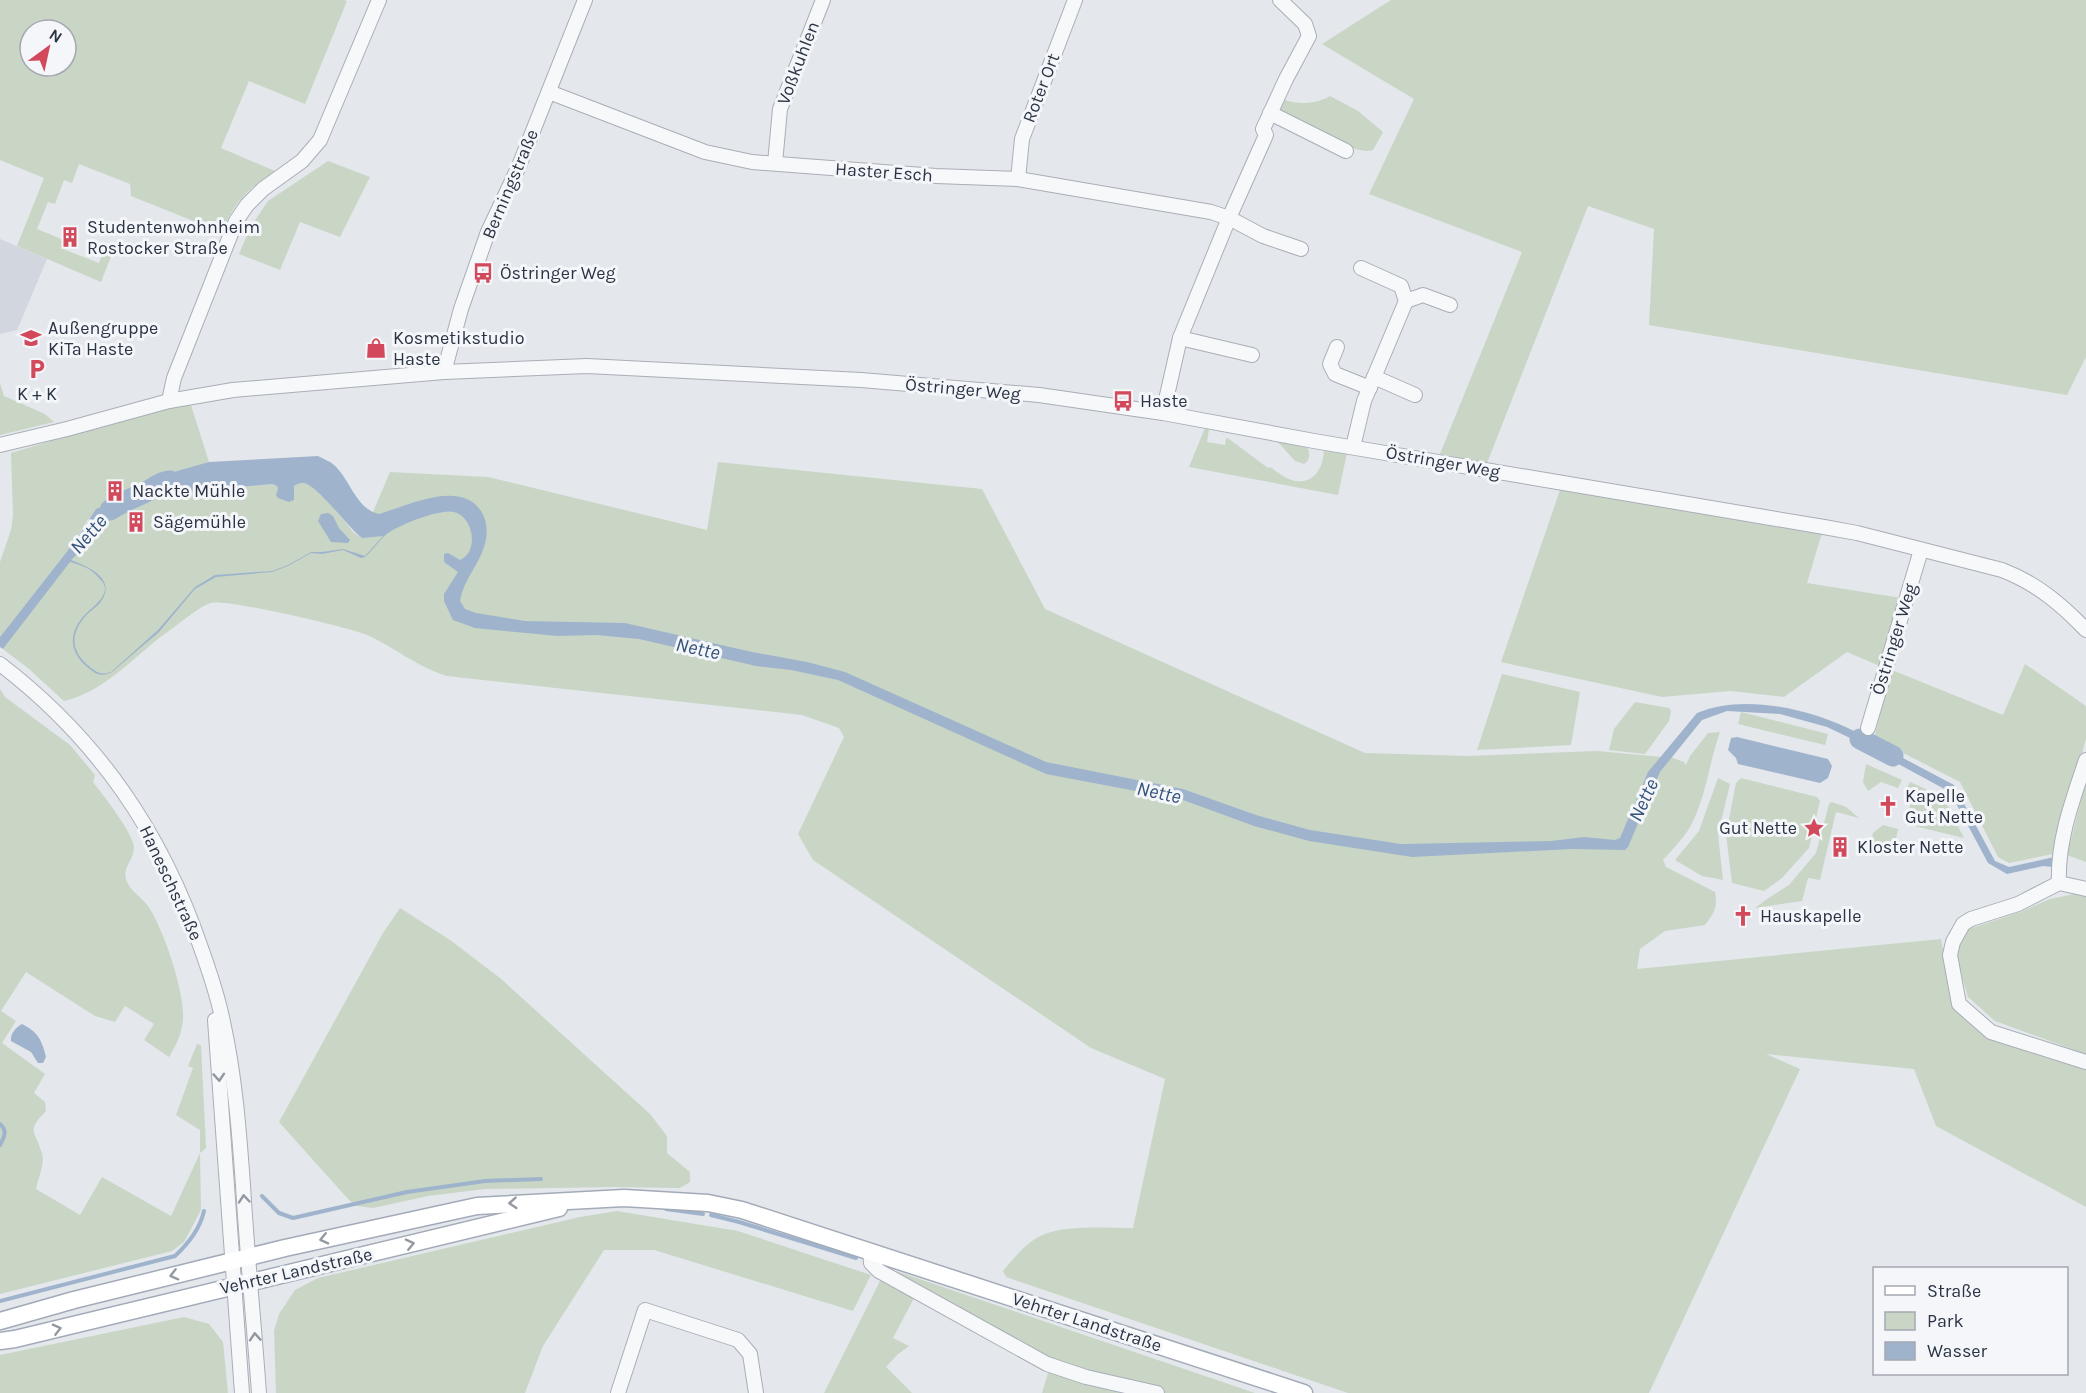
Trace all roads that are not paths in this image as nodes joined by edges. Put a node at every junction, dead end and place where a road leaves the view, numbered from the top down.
1 (379, 0) edge
2 (585, 0) edge
3 (823, 0) edge
4 (1075, 0) edge
5 (1280, 0) edge
6 (549, 92) junction
7 (1270, 113) junction
8 (1346, 151) dead end
9 (775, 163) junction
10 (1018, 179) junction
11 (1228, 218) junction
12 (1300, 249) dead end
13 (1361, 268) dead end
14 (1406, 301) junction
15 (1450, 305) dead end
16 (1180, 338) junction
17 (1337, 347) dead end
18 (1252, 355) dead end
19 (444, 372) junction
20 (1372, 383) junction
21 (1415, 395) dead end
22 (169, 401) junction
23 (1163, 413) junction
24 (0, 445) edge
25 (1353, 447) junction
26 (1921, 550) junction
27 (2086, 630) edge
28 (0, 664) edge
29 (1868, 728) dead end
30 (2086, 760) edge
31 (2059, 878) junction
32 (2086, 889) edge
33 (211, 976) junction
34 (2086, 1062) edge
35 (592, 1200) junction
36 (870, 1251) junction
37 (249, 1258) junction
38 (231, 1262) junction
39 (251, 1281) junction
40 (233, 1286) junction
41 (0, 1321) edge
42 (0, 1341) edge
43 (242, 1393) edge
44 (259, 1393) edge
45 (618, 1393) edge
46 (756, 1393) edge
47 (1157, 1393) edge
48 (1304, 1393) edge

1 - 22 street
2 - 6 street, Berningstraße
3 - 9 street, Voßkuhlen
4 - 10 street, Roter Ort
5 - 7 street
6 - 9 street, Haster Esch
6 - 19 street, Berningstraße
7 - 8 street
7 - 11 street
9 - 10 street, Haster Esch
10 - 11 street, Haster Esch
11 - 12 street, Haster Esch
11 - 16 street
13 - 14 street
14 - 15 street
14 - 20 street
16 - 18 street
16 - 23 street
17 - 20 street
19 - 22 street, Östringer Weg
19 - 23 street, Östringer Weg
20 - 21 street
20 - 25 street
22 - 24 street, Östringer Weg
23 - 25 street, Östringer Weg
25 - 26 street, Östringer Weg
26 - 27 street, Östringer Weg
26 - 29 street, Östringer Weg
28 - 33 street, Haneschstraße
30 - 31 street
31 - 32 street
31 - 34 street
37 -> 33 street, Haneschstraße
33 -> 38 street, Haneschstraße
35 - 36 main road, Vehrter Landstraße
35 -> 37 main road, Vehrter Landstraße
39 -> 35 main road, Vehrter Landstraße
36 - 47 street
36 - 48 main road, Vehrter Landstraße
37 - 38 main road, Vehrter Landstraße
37 - 39 street, Haneschstraße
38 - 40 street, Haneschstraße
38 -> 41 main road, Vehrter Landstraße
39 - 40 main road, Vehrter Landstraße
44 -> 39 street, Haneschstraße
42 -> 40 main road, Vehrter Landstraße
40 - 43 street, Haneschstraße
45 - 46 street

